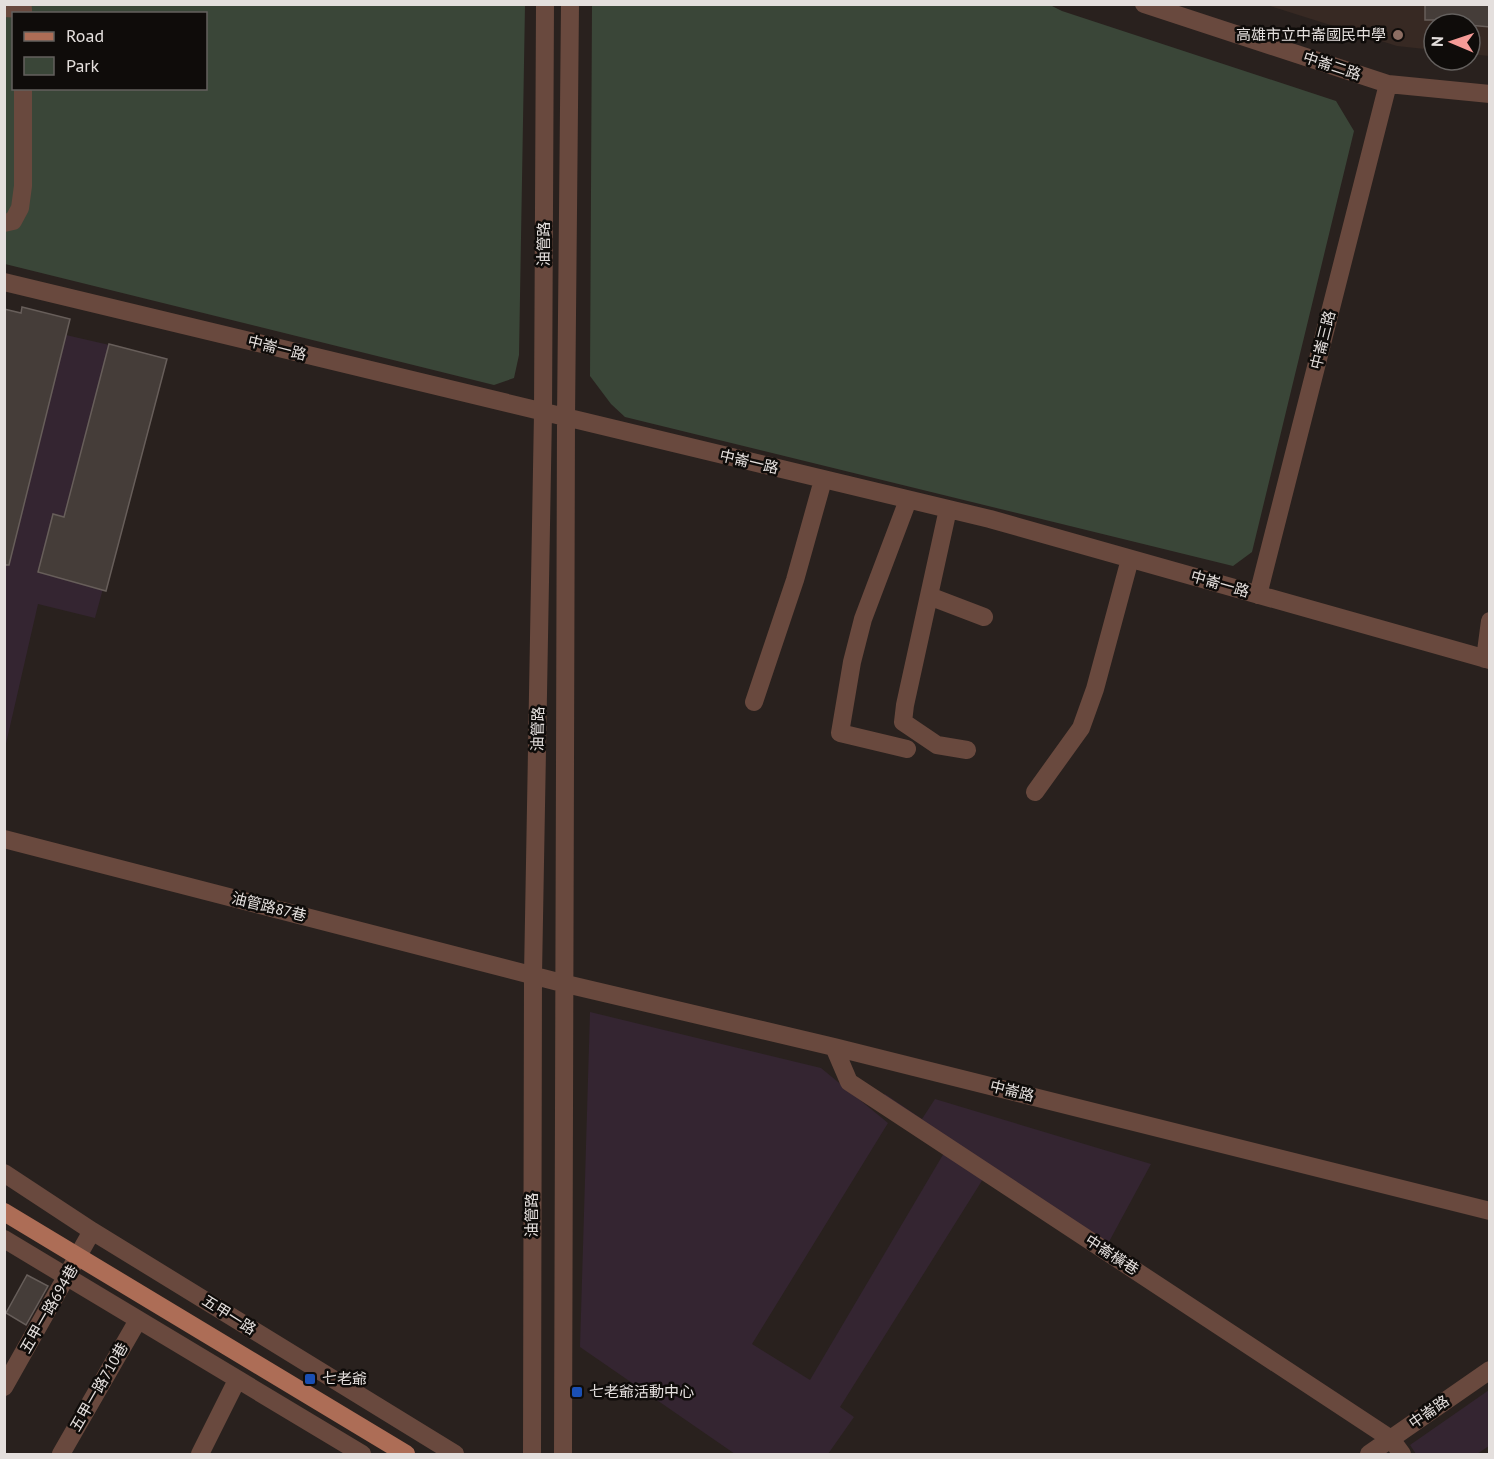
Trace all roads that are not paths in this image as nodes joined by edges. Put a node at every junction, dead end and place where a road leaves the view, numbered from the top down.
1 (545, 4) edge
2 (570, 4) edge
3 (1144, 4) edge
4 (4, 8) edge
5 (23, 12) edge
6 (1388, 84) junction
7 (23, 90) edge
8 (1490, 94) edge
9 (4, 223) edge
10 (4, 282) edge
11 (543, 413) junction
12 (566, 419) junction
13 (823, 480) junction
14 (908, 500) junction
15 (948, 509) junction
16 (1130, 559) junction
17 (1258, 595) junction
18 (929, 596) junction
19 (984, 617) dead end
20 (1490, 621) edge
21 (1487, 659) edge
22 (754, 702) dead end
23 (907, 749) dead end
24 (967, 750) dead end
25 (1035, 792) dead end
26 (4, 839) edge
27 (533, 975) junction
28 (566, 984) junction
29 (834, 1047) junction
30 (4, 1173) edge
31 (1490, 1211) edge
32 (4, 1212) edge
33 (92, 1231) junction
34 (4, 1239) edge
35 (79, 1257) junction
36 (67, 1277) junction
37 (138, 1320) junction
38 (1490, 1370) edge
39 (237, 1380) junction
40 (4, 1387) edge
41 (371, 1403) junction
42 (358, 1426) junction
43 (1391, 1439) junction
44 (351, 1452) edge
45 (61, 1455) edge
46 (200, 1455) edge
47 (406, 1455) edge
48 (455, 1455) edge
49 (532, 1455) edge
50 (563, 1455) edge
51 (1369, 1455) edge
52 (1402, 1455) edge

1 - 11 street, 油管路
2 - 12 street, 油管路
3 - 6 street, 中崙二路
4 - 5 street
6 - 8 street, 中崙二路
6 - 17 street, 中崙三路
7 - 9 street
10 - 11 street, 中崙一路
11 - 12 street, 中崙一路
11 - 27 street, 油管路
12 - 13 street, 中崙一路
12 - 28 street, 油管路
13 - 14 street, 中崙一路
13 - 22 street
14 - 15 street, 中崙一路
14 - 23 street
15 - 16 street, 中崙一路
15 - 18 street
16 - 17 street, 中崙一路
16 - 25 street
17 - 21 street, 中崙一路
18 - 19 street
18 - 24 street
20 - 21 street
26 - 27 street, 油管路87巷
27 - 28 street, 中崙路
27 - 49 street, 油管路
28 - 29 street, 中崙路
28 - 50 street, 油管路
29 - 31 street, 中崙路
29 - 43 street, 中崙橫巷
30 - 33 street, 五甲一路
32 - 35 main road, 五甲一路
33 - 35 street, 五甲一路694巷
33 - 41 street, 五甲一路
34 - 36 street
35 - 36 street, 五甲一路694巷
35 - 42 main road, 五甲一路
36 - 37 street
36 - 40 street, 五甲一路694巷
37 - 39 street
37 - 45 street, 五甲一路710巷
38 - 43 street, 中崙路
39 - 44 street
39 - 46 street
41 - 42 street
41 - 48 street, 五甲一路
42 - 44 street
42 - 47 main road, 五甲一路
43 - 51 street, 中崙路
43 - 52 street, 中崙橫巷

